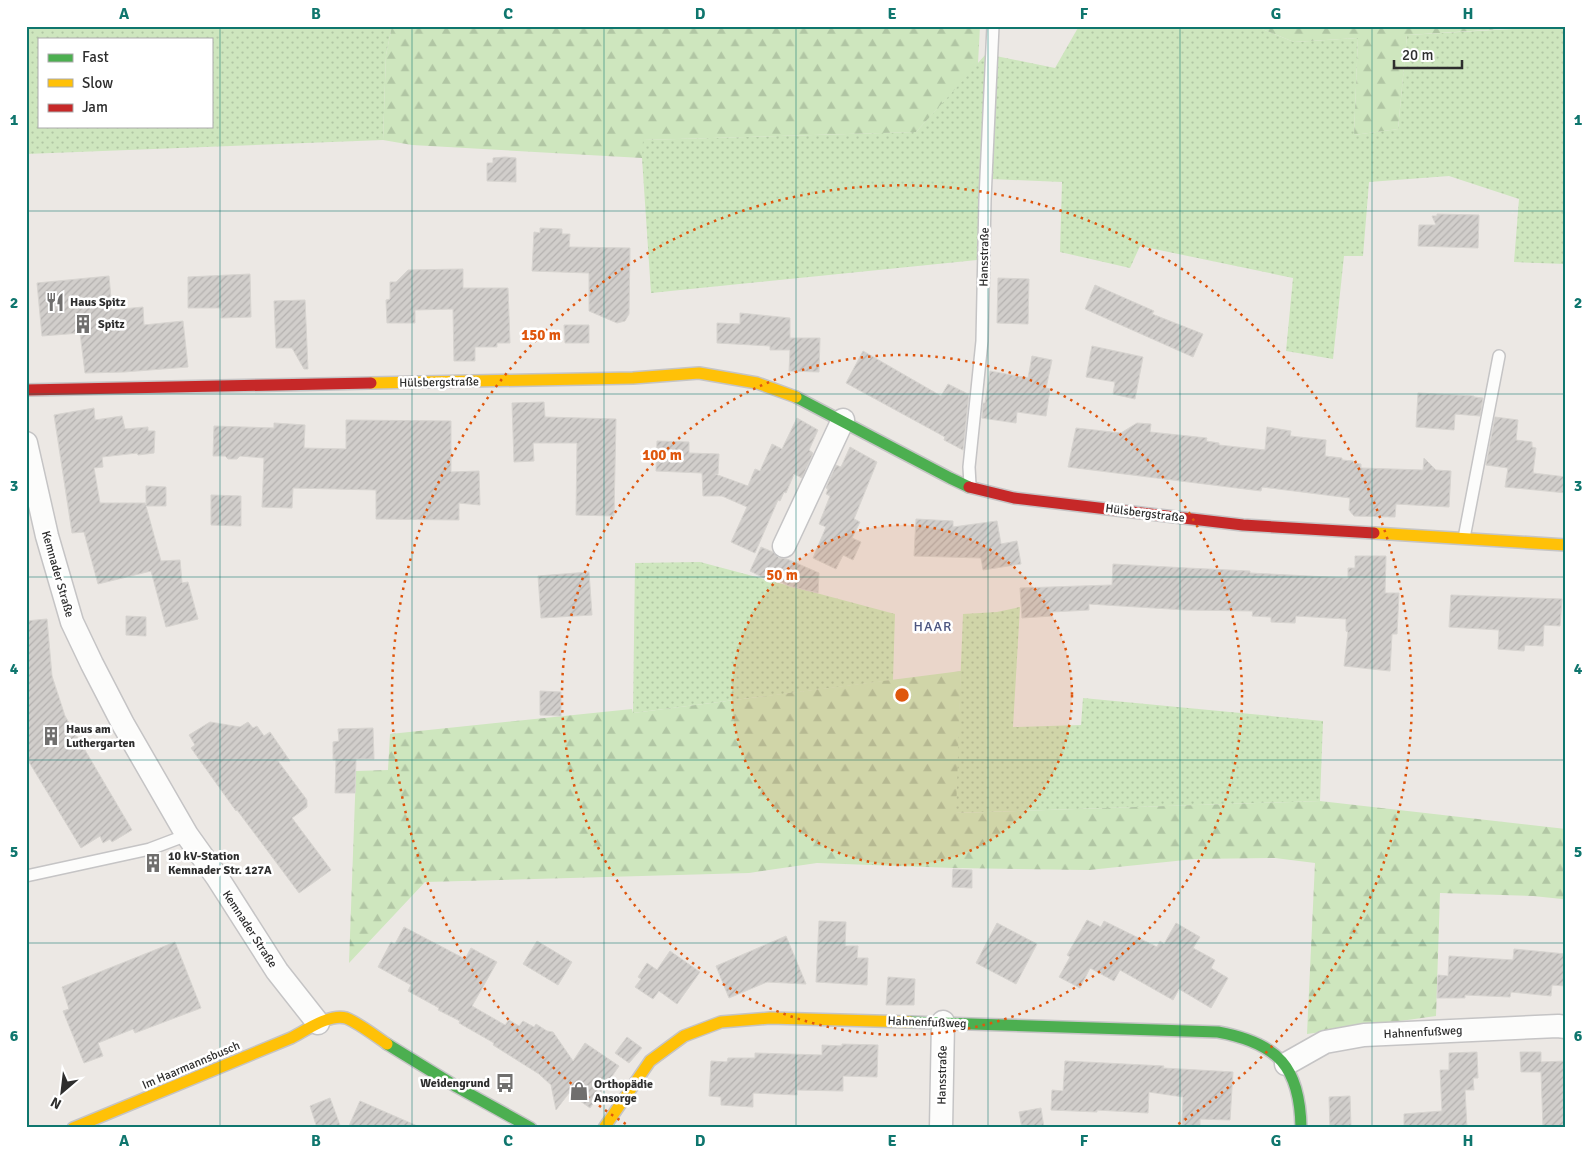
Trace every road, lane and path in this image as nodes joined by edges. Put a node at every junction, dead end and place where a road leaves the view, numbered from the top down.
1 (993, 26) edge
2 (1499, 356) dead end
3 (26, 390) edge
4 (843, 420) junction
5 (26, 443) edge
6 (970, 487) junction
7 (1464, 538) junction
8 (1566, 545) edge
9 (784, 546) dead end
10 (187, 835) junction
11 (26, 876) edge
12 (943, 1022) junction
13 (318, 1023) junction
14 (1566, 1027) edge
15 (1286, 1064) junction
16 (73, 1128) edge
17 (531, 1128) edge
18 (604, 1128) edge
19 (941, 1128) edge
20 (1301, 1128) edge

1 - 6 lane, Hansstraße
2 - 7 lane
3 - 4 street, Hülsbergstraße
4 - 6 street, Hülsbergstraße
4 - 9 street
5 - 10 street, Kemnader Straße
6 - 7 street, Hülsbergstraße
7 - 8 street, Hülsbergstraße
10 - 11 lane
10 - 13 street, Kemnader Straße
12 - 15 street, Hahnenfußweg
12 - 18 street, Hahnenfußweg
12 - 19 street, Hansstraße
13 - 16 street, Im Haarmannsbusch
13 - 17 street
14 - 15 street, Hahnenfußweg
15 - 20 street, Hahnenfußweg

